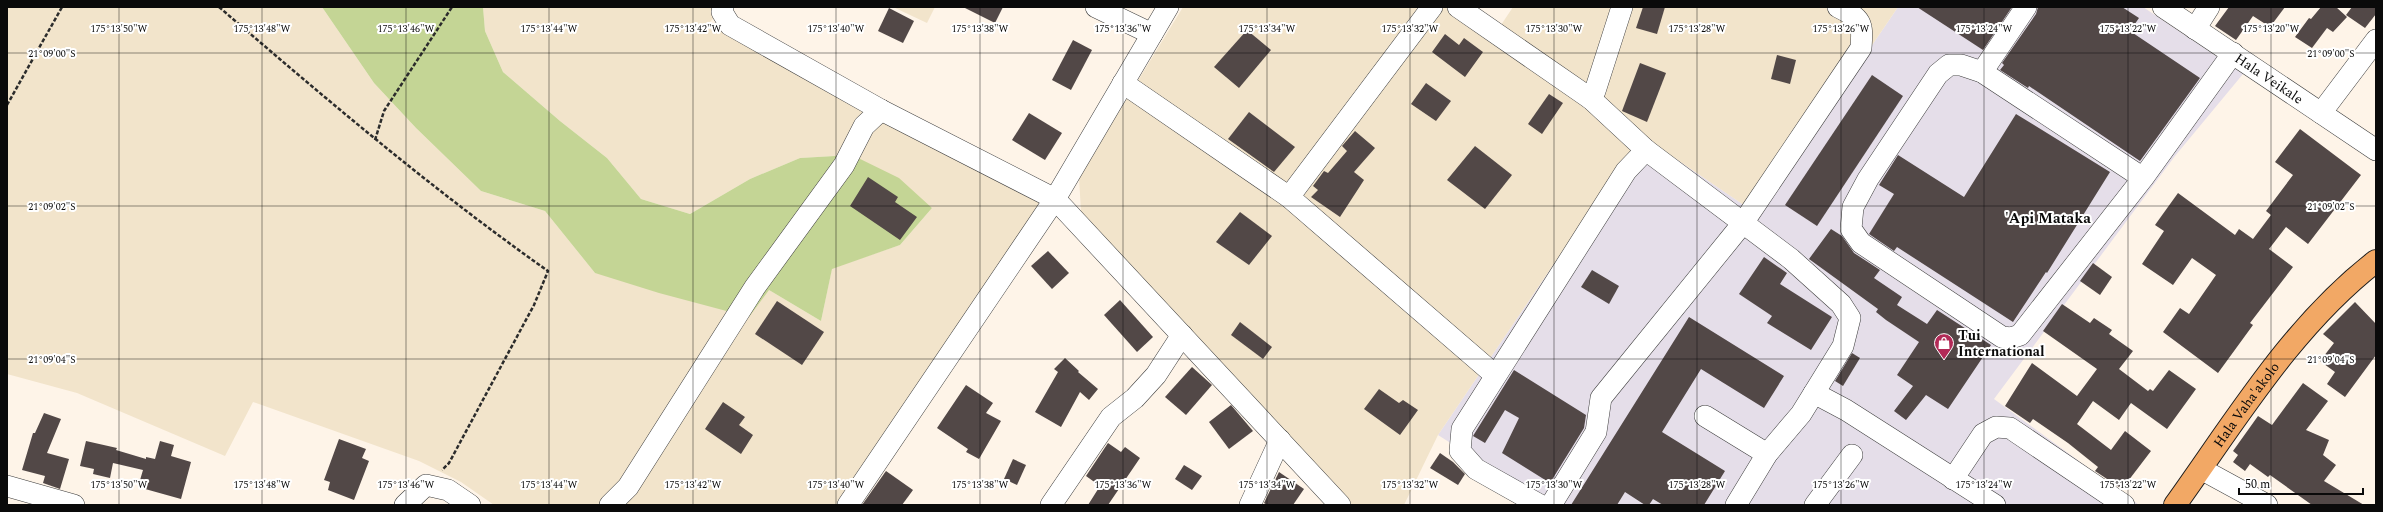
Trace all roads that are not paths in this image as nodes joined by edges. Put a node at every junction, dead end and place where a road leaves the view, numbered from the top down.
1 (723, 7) edge
2 (1096, 7) edge
3 (1168, 7) edge
4 (1432, 7) edge
5 (1458, 7) edge
6 (1622, 7) edge
7 (1838, 7) edge
8 (2026, 7) edge
9 (2163, 7) edge
10 (2209, 7) edge
11 (2195, 29) junction
12 (1152, 34) junction
13 (2376, 40) edge
14 (2234, 53) junction
15 (1982, 72) junction
16 (1123, 83) junction
17 (1591, 99) junction
18 (881, 110) junction
19 (2320, 113) junction
20 (1646, 150) junction
21 (2376, 150) edge
22 (2143, 178) junction
23 (1288, 197) junction
24 (1055, 199) junction
25 (1743, 223) junction
26 (2376, 261) edge
27 (1182, 335) junction
28 (1495, 374) junction
29 (1814, 393) junction
30 (1705, 416) dead end
31 (1280, 440) junction
32 (1767, 454) junction
33 (1852, 455) dead end
34 (2201, 469) junction
35 (1953, 479) junction
36 (7, 486) edge
37 (74, 505) edge
38 (405, 505) edge
39 (470, 505) edge
40 (610, 505) edge
41 (848, 505) edge
42 (1051, 505) edge
43 (1250, 505) edge
44 (1340, 505) edge
45 (1540, 505) edge
46 (1551, 505) edge
47 (1736, 505) edge
48 (1815, 505) edge
49 (1995, 505) edge
50 (2124, 505) edge
51 (2175, 505) edge
52 (2266, 505) edge

1 - 18 street
2 - 12 street
3 - 12 street
4 - 23 street
5 - 17 street
6 - 17 street
7 - 25 street
8 - 15 street
9 - 11 street, Hala Veikale
10 - 11 street
11 - 14 street, Hala Veikale
12 - 16 street
13 - 19 street
14 - 19 street, Hala Veikale
14 - 22 street
15 - 22 street
15 - 22 street
16 - 23 street
16 - 24 street
17 - 20 street
18 - 24 street
18 - 40 street
19 - 21 street, Hala Veikale
20 - 25 street
20 - 28 street
23 - 28 street
24 - 27 street
24 - 41 street
25 - 29 street
25 - 46 street
26 - 34 main road, Hala Vaha'akolo
27 - 31 street
27 - 42 street
28 - 45 street
29 - 32 street
29 - 35 street
30 - 32 street
31 - 43 street
31 - 44 street
32 - 47 street
33 - 48 street
34 - 51 main road, Hala Vaha'akolo
34 - 52 street
35 - 49 street
35 - 50 street
36 - 37 street
38 - 39 street

